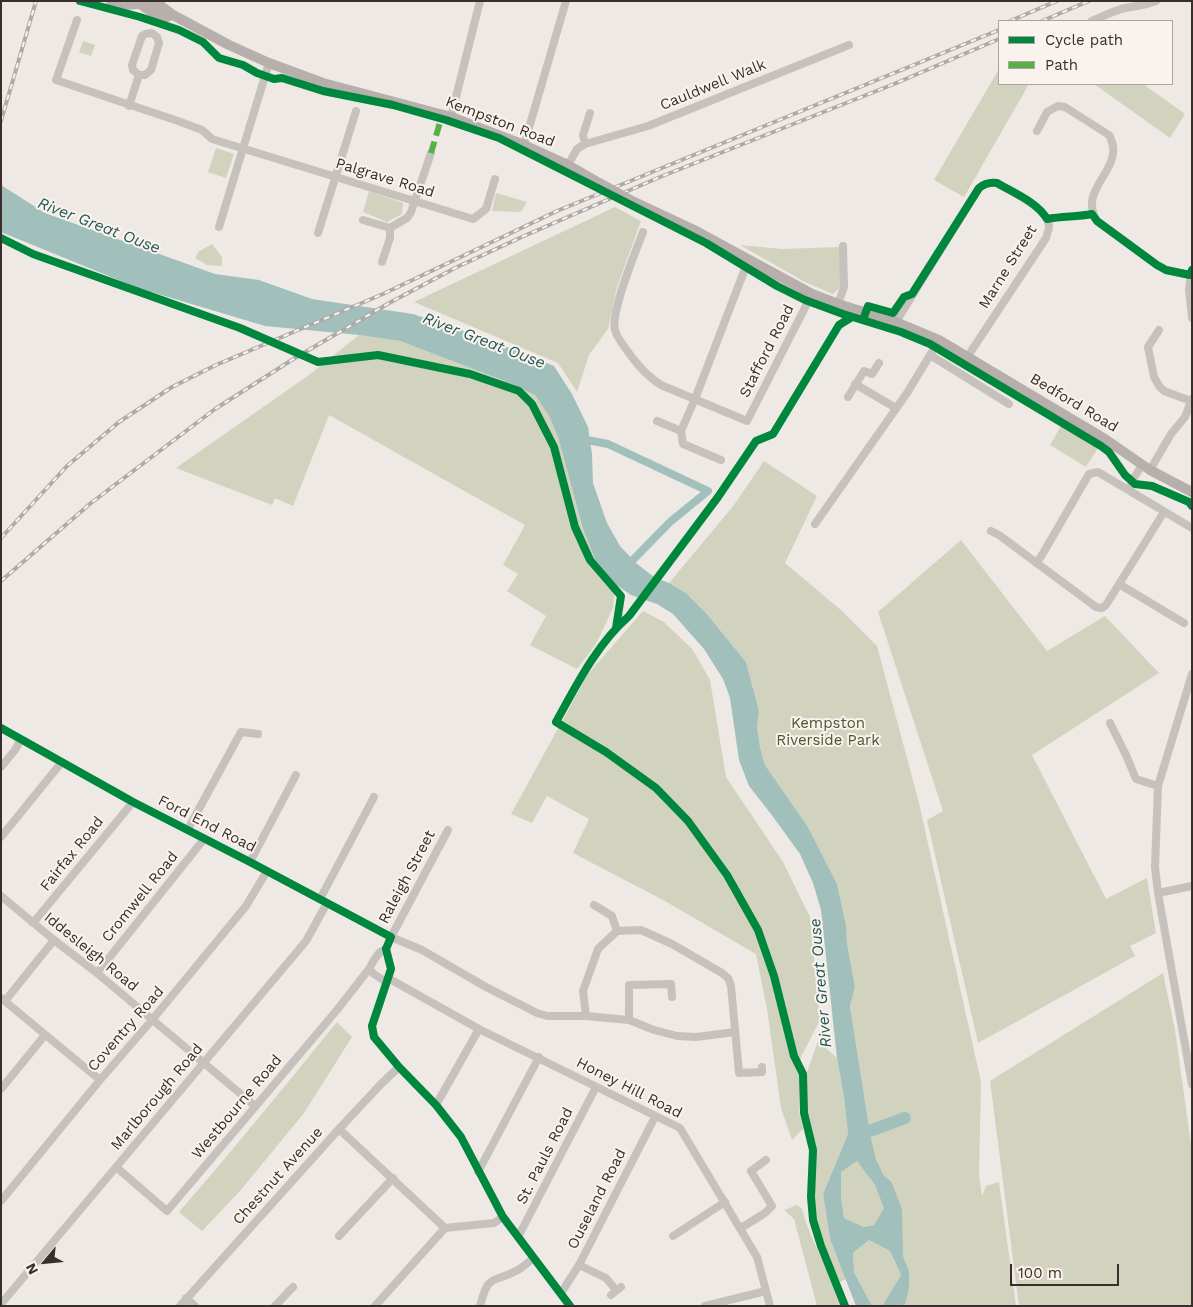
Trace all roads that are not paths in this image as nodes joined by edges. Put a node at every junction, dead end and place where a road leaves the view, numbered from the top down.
1 (111, 1) edge
2 (480, 1) edge
3 (566, 1) edge
4 (1156, 1) edge
5 (140, 2) edge
6 (77, 20) dead end
7 (1094, 20) edge
8 (849, 45) dead end
9 (269, 63) junction
10 (139, 75) junction
11 (129, 106) junction
12 (356, 111) dead end
13 (590, 113) dead end
14 (451, 117) junction
15 (1043, 119) junction
16 (1051, 123) dead end
17 (1036, 131) dead end
18 (585, 144) junction
19 (524, 145) junction
20 (244, 149) junction
21 (431, 153) dead end
22 (568, 165) junction
23 (335, 176) junction
24 (495, 179) dead end
25 (415, 202) junction
26 (363, 220) dead end
27 (219, 227) dead end
28 (390, 228) junction
29 (643, 232) dead end
30 (318, 233) dead end
31 (843, 246) dead end
32 (748, 261) junction
33 (382, 262) dead end
34 (1191, 273) edge
35 (812, 294) junction
36 (838, 304) junction
37 (1192, 318) edge
38 (896, 322) junction
39 (1159, 330) dead end
40 (939, 340) junction
41 (930, 354) junction
42 (968, 356) junction
43 (879, 363) dead end
44 (855, 384) junction
45 (848, 397) dead end
46 (695, 399) junction
47 (1192, 400) edge
48 (1009, 404) dead end
49 (896, 408) junction
50 (657, 421) dead end
51 (681, 431) junction
52 (721, 460) dead end
53 (1146, 467) junction
54 (1130, 491) junction
55 (1192, 492) edge
56 (1164, 512) junction
57 (815, 524) dead end
58 (1003, 527) dead end
59 (1192, 528) edge
60 (1036, 563) junction
61 (1120, 584) junction
62 (1184, 623) dead end
63 (1192, 674) edge
64 (1110, 723) dead end
65 (1, 728) edge
66 (258, 734) dead end
67 (21, 739) junction
68 (61, 763) junction
69 (1, 767) edge
70 (296, 776) dead end
71 (1158, 786) junction
72 (374, 797) dead end
73 (133, 802) junction
74 (188, 829) junction
75 (448, 830) dead end
76 (1, 837) edge
77 (204, 838) junction
78 (250, 862) junction
79 (267, 871) junction
80 (1192, 886) edge
81 (1158, 894) junction
82 (1, 896) edge
83 (320, 899) junction
84 (328, 903) junction
85 (594, 905) dead end
86 (33, 923) junction
87 (617, 930) junction
88 (390, 937) junction
89 (54, 940) junction
90 (386, 949) junction
91 (369, 969) junction
92 (96, 973) junction
93 (387, 980) junction
94 (672, 998) dead end
95 (3, 999) edge
96 (586, 1016) junction
97 (152, 1020) junction
98 (628, 1020) junction
99 (479, 1029) junction
100 (735, 1032) junction
101 (45, 1035) junction
102 (539, 1058) junction
103 (203, 1063) junction
104 (1190, 1066) edge
105 (399, 1067) junction
106 (762, 1067) dead end
107 (100, 1080) junction
108 (1192, 1084) edge
109 (596, 1087) junction
110 (1, 1089) edge
111 (436, 1104) junction
112 (255, 1106) junction
113 (655, 1117) junction
114 (338, 1128) junction
115 (766, 1160) dead end
116 (116, 1167) junction
117 (478, 1172) junction
118 (393, 1178) junction
119 (1, 1201) edge
120 (725, 1202) junction
121 (503, 1218) junction
122 (445, 1228) junction
123 (741, 1228) junction
124 (339, 1236) dead end
125 (673, 1236) dead end
126 (518, 1238) junction
127 (534, 1258) junction
128 (579, 1265) junction
129 (293, 1287) dead end
130 (616, 1291) dead end
131 (766, 1291) junction
132 (561, 1293) junction
133 (186, 1298) junction
134 (1, 1304) edge
135 (180, 1306) edge
136 (195, 1306) edge
137 (275, 1306) edge
138 (375, 1306) edge
139 (480, 1306) edge
140 (570, 1306) edge
141 (705, 1306) edge
142 (770, 1306) edge

1 - 5 main road, Kempston Road
2 - 14 street
3 - 19 street
4 - 7 street
5 - 9 main road, Kempston Road
6 - 11 street, Palgrave Road
8 - 18 street, Cauldwell Walk
9 - 14 main road, Kempston Road
9 - 20 street
10 - 10 street
10 - 11 street
11 - 20 street, Palgrave Road
12 - 23 street
13 - 18 street
14 - 19 main road, Kempston Road
15 - 16 street
15 - 17 street
15 - 34 street
18 - 22 street
19 - 22 main road, Kempston Road
20 - 23 street, Palgrave Road
20 - 27 street
21 - 25 street
22 - 32 main road, Kempston Road, bridge
23 - 25 street, Palgrave Road
23 - 30 street
24 - 25 street, Palgrave Road
25 - 28 street
26 - 28 street
28 - 33 street
29 - 46 street
31 - 36 street
32 - 35 main road, Kempston Road
32 - 46 street
34 - 37 street
35 - 36 main road, Kempston Road
35 - 46 street, Stafford Road
36 - 38 main road, Bedford Road
38 - 40 main road, Bedford Road
38 - 42 street, Marne Street
39 - 47 street
40 - 41 street
40 - 42 main road, Bedford Road
41 - 48 street
41 - 49 street
42 - 53 main road, Bedford Road
43 - 44 street
44 - 45 street
44 - 49 street
46 - 51 street
47 - 53 street
49 - 57 street
50 - 51 street
51 - 52 street
53 - 54 street
53 - 55 main road, Bedford Road
54 - 56 street
54 - 60 street
56 - 59 street
56 - 61 street
58 - 60 street
60 - 61 street
61 - 62 street
63 - 71 street
64 - 71 street
65 - 67 street, Ford End Road
66 - 74 street
67 - 68 street, Ford End Road
67 - 69 street
68 - 73 street, Ford End Road
68 - 76 street
70 - 78 street
71 - 81 street
72 - 83 street
73 - 74 street, Ford End Road
73 - 86 street, Fairfax Road
74 - 77 street, Ford End Road
75 - 88 street, Raleigh Street
77 - 78 street, Ford End Road
77 - 92 street, Cromwell Road
78 - 79 street, Ford End Road
79 - 83 street, Ford End Road
79 - 97 street, Coventry Road
80 - 81 street
81 - 104 street
82 - 86 street, Iddesleigh Road
83 - 84 street, Ford End Road
84 - 88 street, Ford End Road
84 - 103 street, Marlborough Road
85 - 87 street
86 - 89 street, Iddesleigh Road
87 - 96 street
87 - 100 street
88 - 90 street
88 - 96 street, Ford End Road
89 - 92 street, Iddesleigh Road
89 - 95 street
90 - 91 street, Westbourne Road
90 - 93 street
91 - 93 street, Honey Hill Road
91 - 112 street, Westbourne Road
92 - 97 street, Iddesleigh Road
93 - 99 street, Honey Hill Road
93 - 105 street
94 - 98 street
95 - 101 street
96 - 98 street, Ford End Road
97 - 103 street, Iddesleigh Road
97 - 107 street, Coventry Road
98 - 100 street, Ford End Road
99 - 102 street, Honey Hill Road
99 - 111 street
100 - 106 street
101 - 107 street
101 - 110 street
102 - 109 street, Honey Hill Road
102 - 117 street
103 - 112 street, Iddesleigh Road
103 - 116 street, Marlborough Road
104 - 108 street
105 - 111 street
105 - 114 street, Chestnut Avenue
107 - 119 street, Coventry Road
109 - 113 street, Honey Hill Road
109 - 126 street, St. Pauls Road
111 - 117 street
112 - 116 street, Westbourne Road
113 - 120 street, Honey Hill Road
113 - 128 street, Ouseland Road
114 - 118 street
114 - 133 street, Chestnut Avenue
115 - 123 street
116 - 134 street, Marlborough Road
117 - 121 street
118 - 122 street
118 - 124 street
120 - 123 street, Honey Hill Road
120 - 125 street
121 - 122 street
121 - 126 street
122 - 138 street
123 - 131 street, Honey Hill Road
126 - 127 street
127 - 132 street
127 - 139 street
128 - 130 street
128 - 132 street, Ouseland Road
129 - 137 street
131 - 141 street
131 - 142 street, Honey Hill Road
132 - 140 street
133 - 135 street, Chestnut Avenue
133 - 136 street

